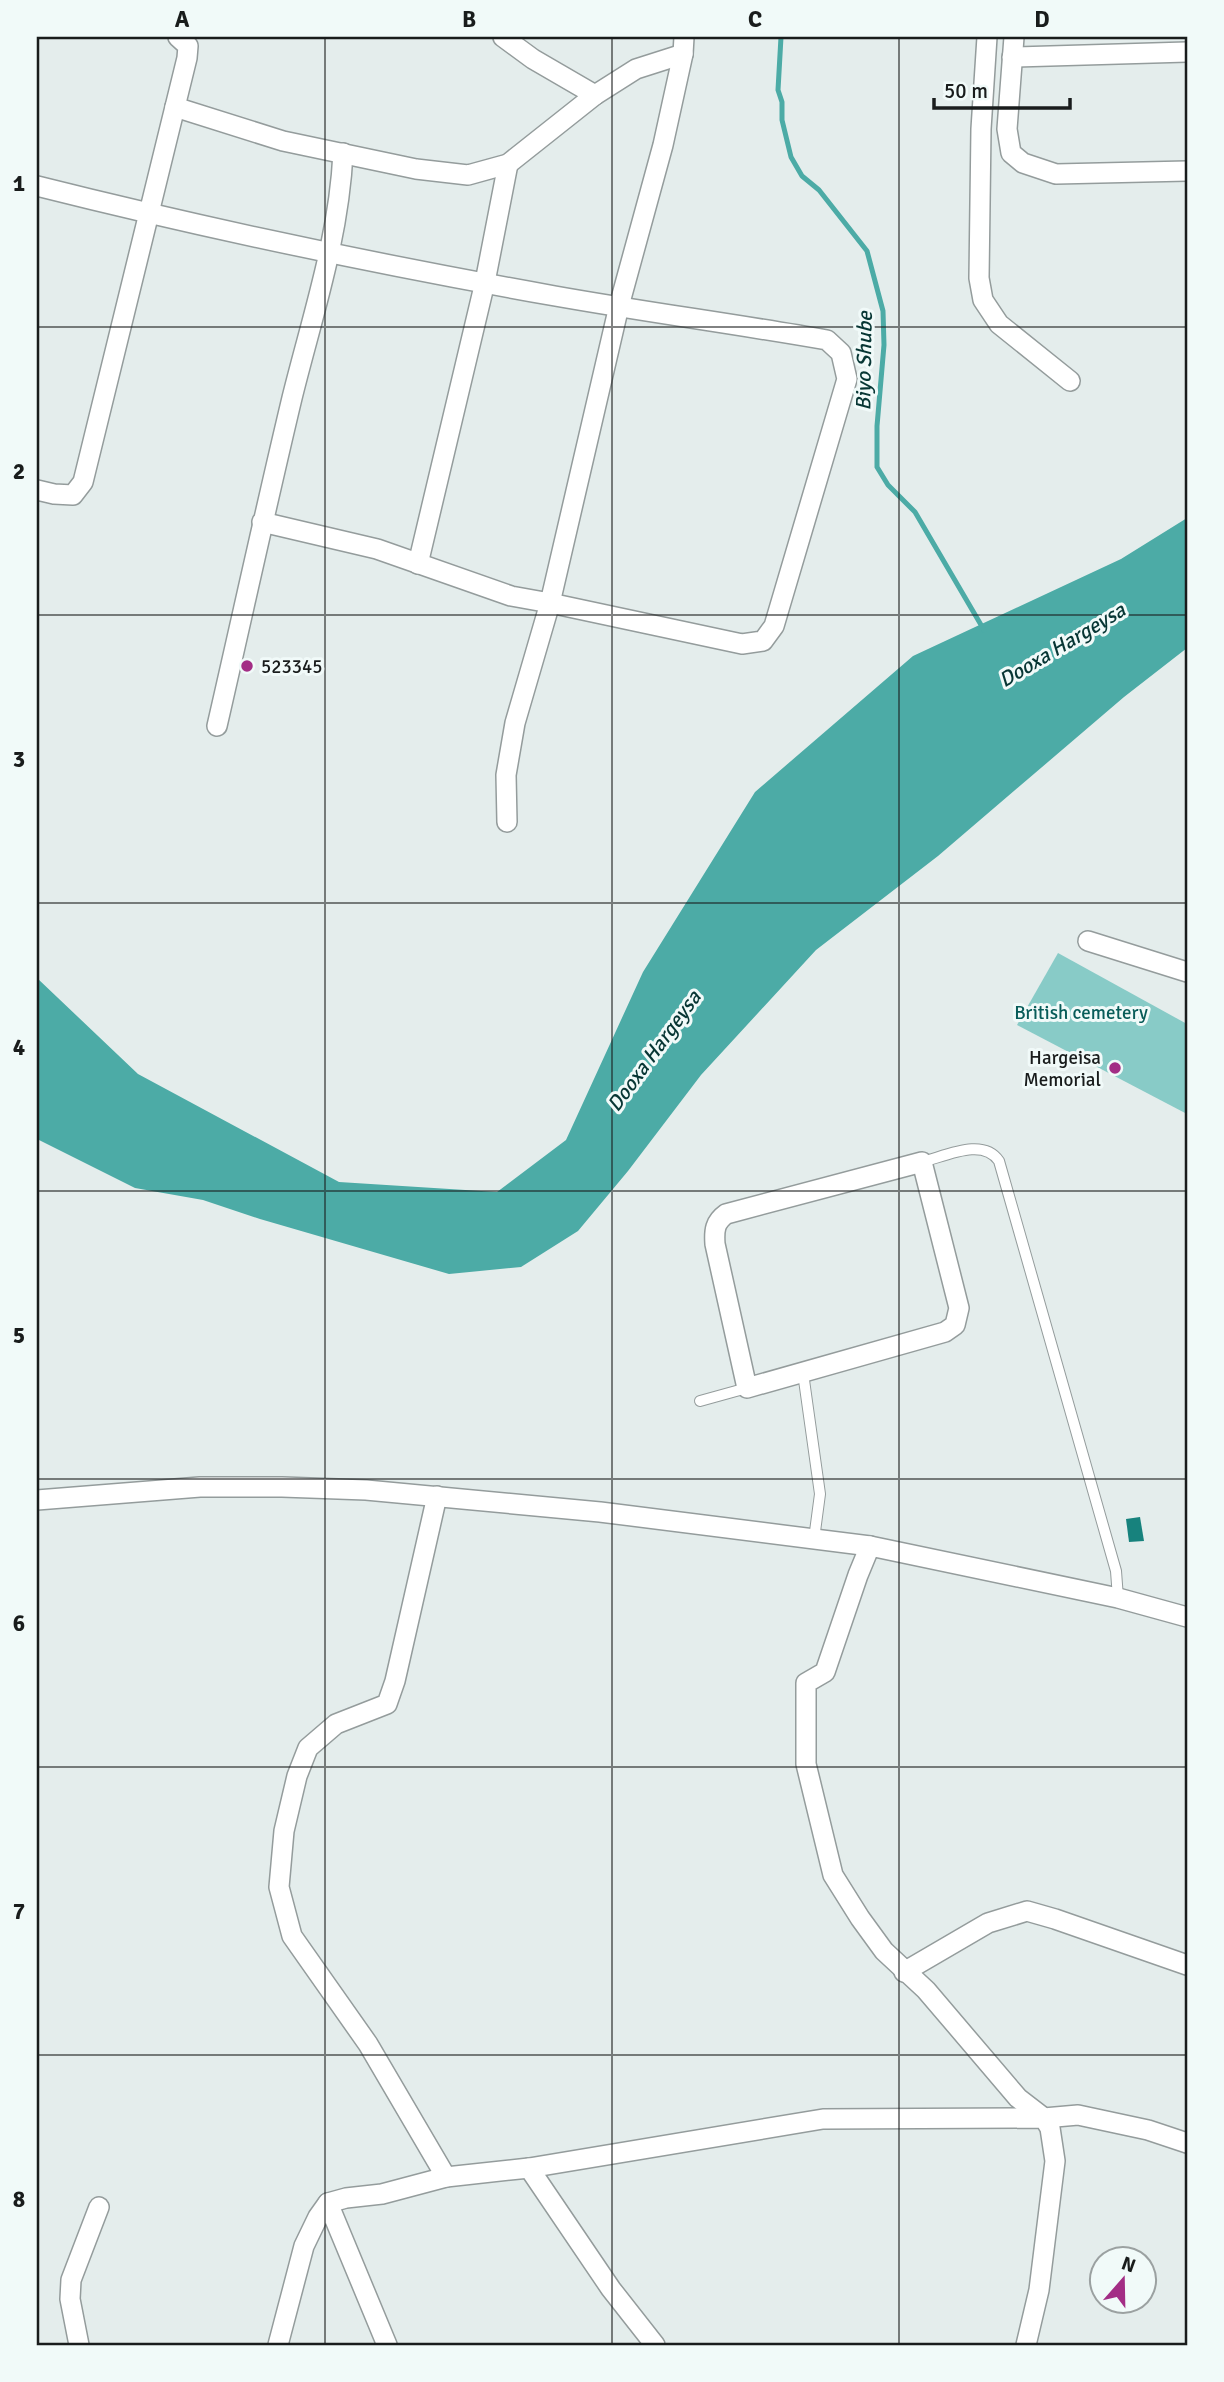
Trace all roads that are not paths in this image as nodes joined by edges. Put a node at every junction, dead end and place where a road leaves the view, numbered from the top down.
1 (178, 37) edge
2 (503, 37) edge
3 (987, 37) edge
4 (1014, 37) edge
5 (684, 46) edge
6 (1187, 52) edge
7 (1012, 57) junction
8 (595, 95) junction
9 (175, 107) junction
10 (343, 153) junction
11 (508, 164) junction
12 (1187, 171) edge
13 (37, 186) edge
14 (148, 214) junction
15 (330, 253) junction
16 (485, 282) junction
17 (619, 306) junction
18 (1070, 381) dead end
19 (37, 490) edge
20 (262, 522) junction
21 (418, 564) junction
22 (550, 603) junction
23 (217, 726) dead end
24 (507, 822) dead end
25 (1088, 941) dead end
26 (1187, 972) edge
27 (922, 1162) junction
28 (803, 1373) junction
29 (747, 1388) junction
30 (700, 1401) dead end
31 (437, 1496) junction
32 (37, 1500) edge
33 (814, 1539) junction
34 (870, 1546) junction
35 (1118, 1598) junction
36 (1187, 1617) edge
37 (1187, 1965) edge
38 (904, 1972) junction
39 (1044, 2118) junction
40 (1187, 2143) edge
41 (529, 2168) junction
42 (446, 2177) junction
43 (328, 2203) junction
44 (99, 2207) dead end
45 (79, 2345) edge
46 (278, 2345) edge
47 (387, 2345) edge
48 (655, 2345) edge
49 (1026, 2345) edge

1 - 9 street
2 - 8 street
3 - 18 street
4 - 7 street
5 - 8 street
5 - 17 street
6 - 7 street
7 - 12 street
8 - 11 street
9 - 10 street
9 - 14 street
10 - 11 street
10 - 15 street
11 - 16 street
13 - 14 street
14 - 15 street
14 - 19 street
15 - 16 street
15 - 20 street
16 - 17 street
16 - 21 street
17 - 22 street
17 - 22 street
20 - 21 street
20 - 23 street
21 - 22 street
22 - 24 street
25 - 26 street
27 - 28 street
27 - 29 street
27 - 35 lane
28 - 29 street
28 - 33 lane
29 - 30 lane
31 - 32 street
31 - 33 street
31 - 42 street
33 - 34 street
34 - 35 street
34 - 38 street
35 - 36 street
37 - 38 street
38 - 39 street
39 - 40 street
39 - 41 street
39 - 49 street
41 - 42 street
41 - 48 street
42 - 43 street
43 - 46 street
43 - 47 street
44 - 45 street

